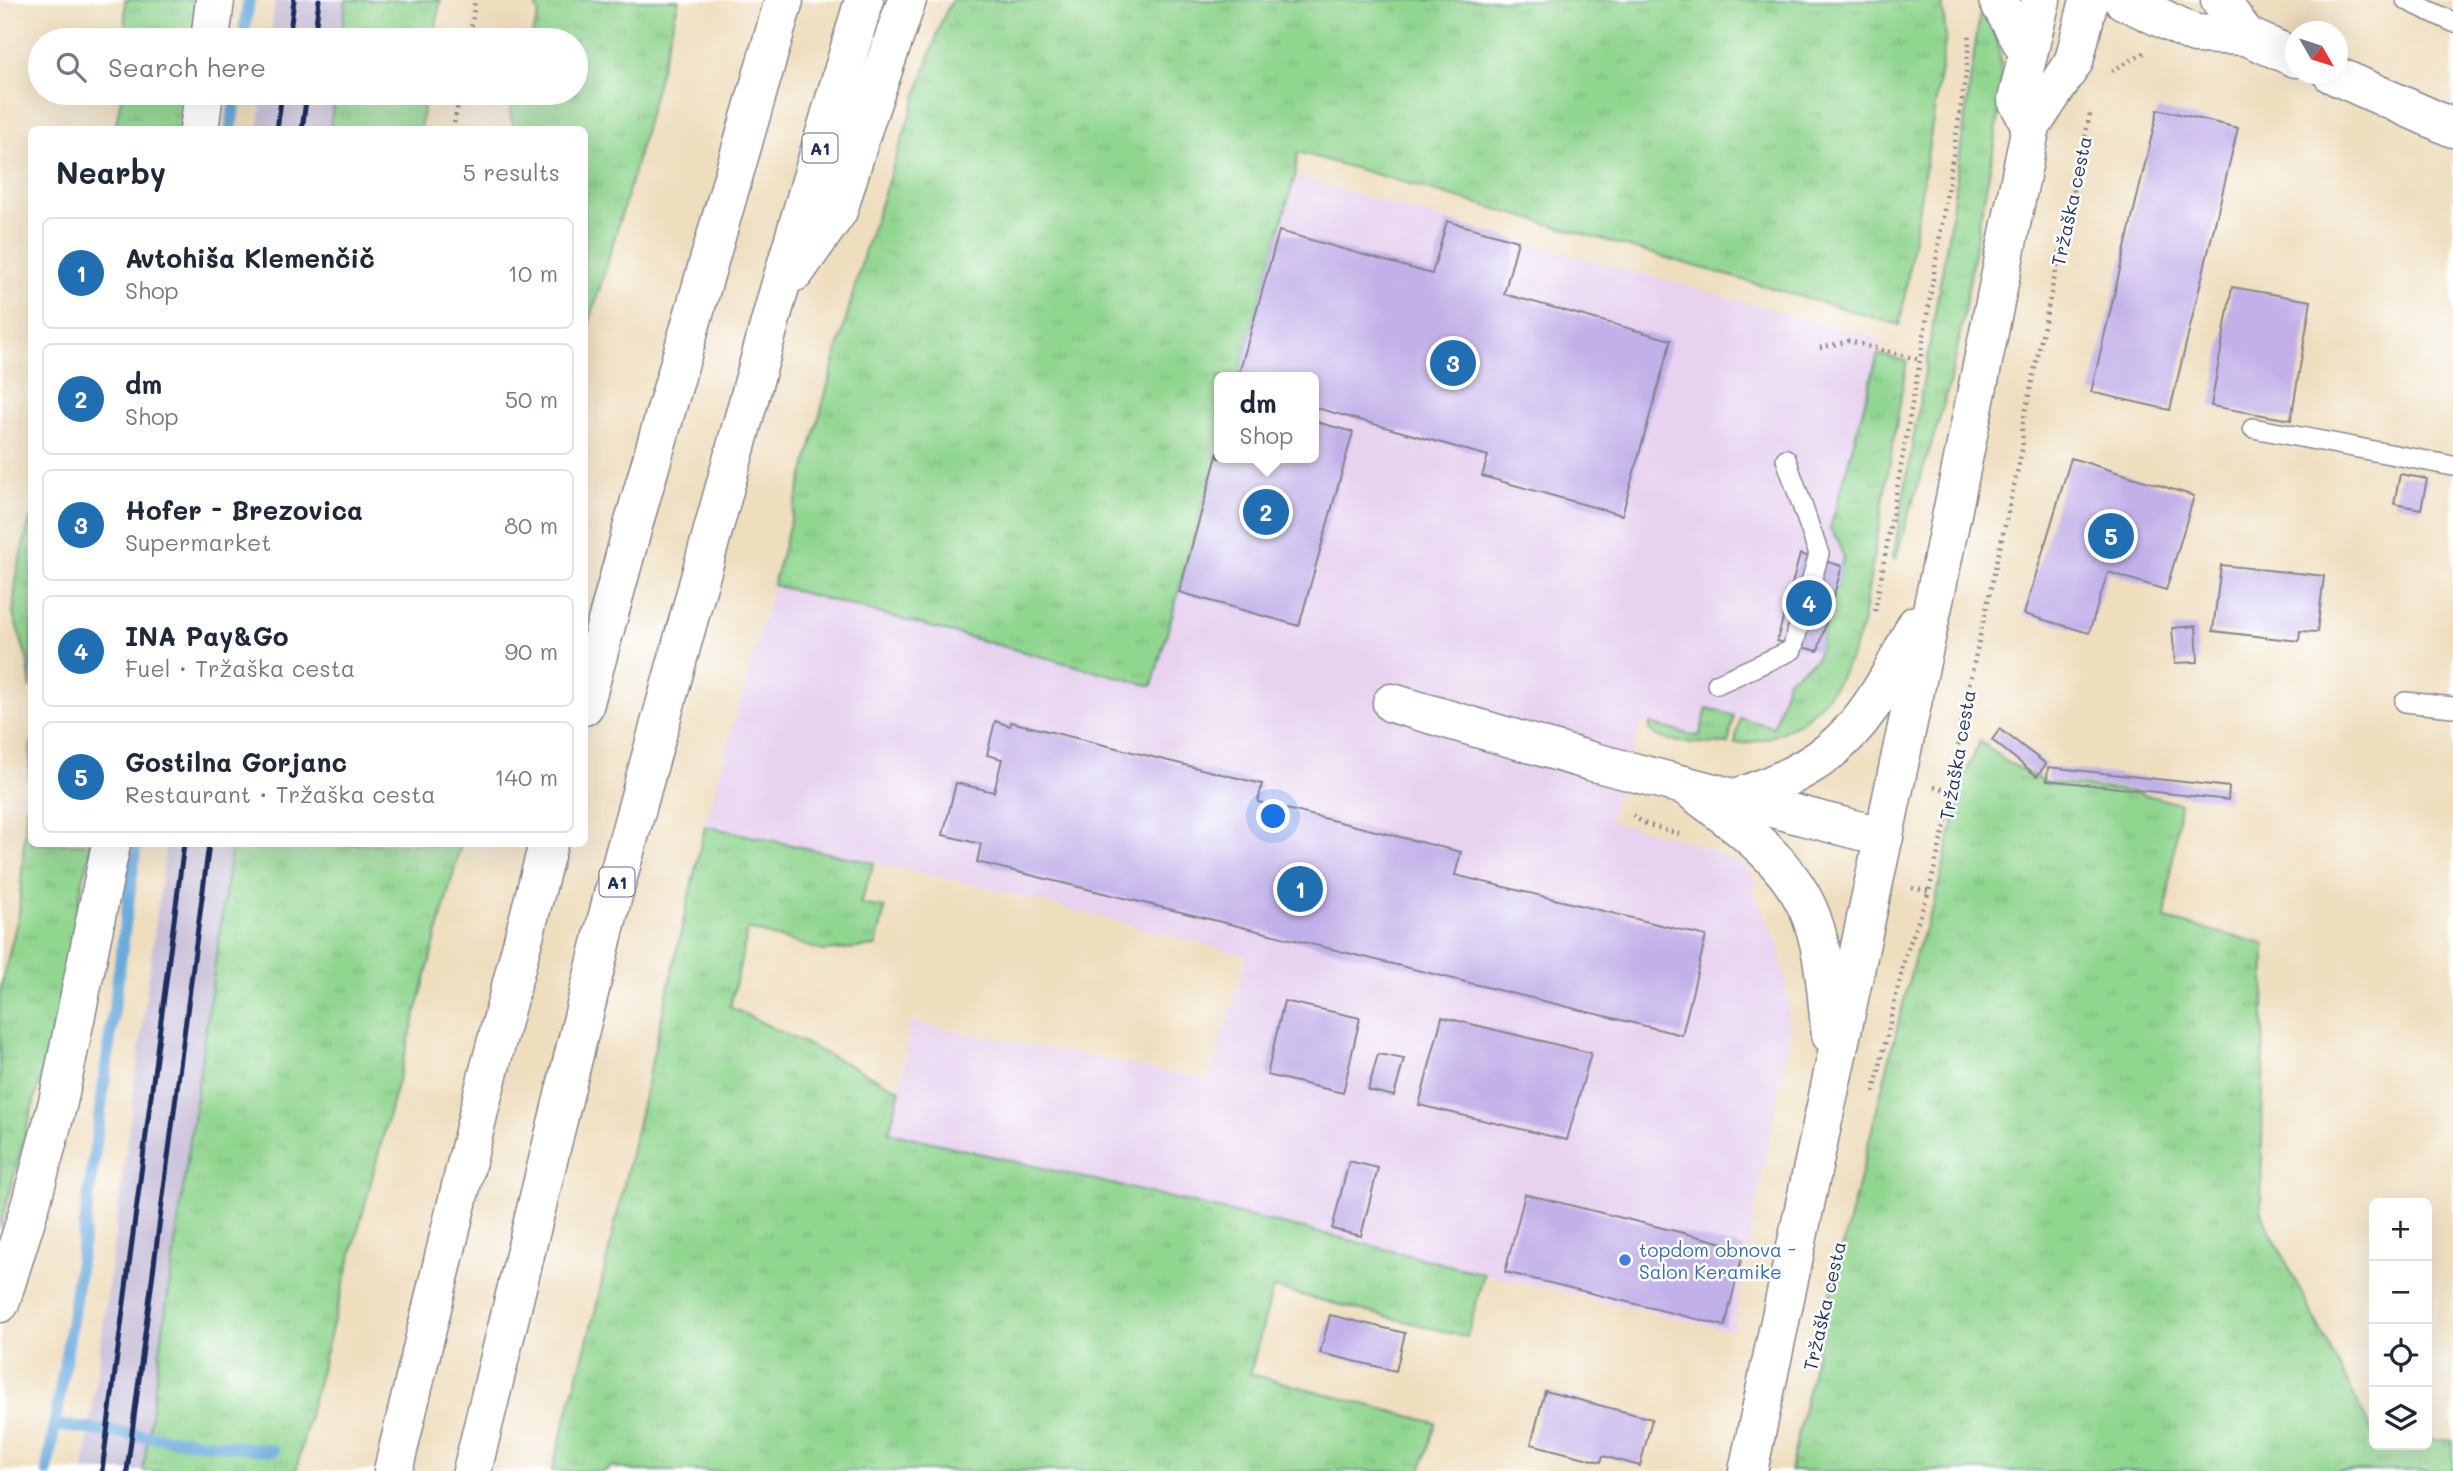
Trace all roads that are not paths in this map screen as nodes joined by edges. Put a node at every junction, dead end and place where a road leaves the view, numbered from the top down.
1 (215, 0) edge
2 (783, 0) edge
3 (864, 0) edge
4 (907, 0) edge
5 (1998, 0) edge
6 (2041, 0) edge
7 (2089, 0) edge
8 (2123, 0) edge
9 (2220, 0) edge
10 (2406, 0) edge
11 (2453, 22) edge
12 (212, 28) edge
13 (2246, 36) junction
14 (2028, 53) junction
15 (2285, 54) edge
16 (2348, 81) edge
17 (202, 105) edge
18 (200, 126) edge
19 (2031, 127) junction
20 (2453, 128) edge
21 (777, 297) junction
22 (2253, 428) dead end
23 (1786, 459) dead end
24 (2453, 466) edge
25 (1938, 582) junction
26 (1717, 684) dead end
27 (588, 691) edge
28 (2405, 702) dead end
29 (1392, 703) dead end
30 (2453, 707) edge
31 (1685, 785) junction
32 (1736, 799) junction
33 (1884, 837) junction
34 (110, 847) edge
35 (547, 847) edge
36 (1834, 1065) junction
37 (0, 1303) edge
38 (393, 1471) edge
39 (472, 1471) edge
40 (1748, 1471) edge

1 - 12 main road
2 - 27 main road
3 - 21 main road, A1
4 - 21 main road
5 - 14 main road
6 - 14 main road
7 - 19 main road, Tržaška cesta
8 - 13 main road
9 - 13 main road
10 - 11 lane
13 - 15 main road
14 - 19 main road
16 - 20 main road
17 - 18 main road
19 - 25 main road, Tržaška cesta
21 - 39 main road, A1
22 - 24 lane
23 - 26 lane
25 - 32 main road
25 - 33 main road, Tržaška cesta
28 - 30 lane
29 - 31 main road
31 - 32 main road
31 - 36 main road
32 - 33 main road
33 - 36 main road, Tržaška cesta
34 - 37 main road
35 - 38 main road
36 - 40 main road, Tržaška cesta

